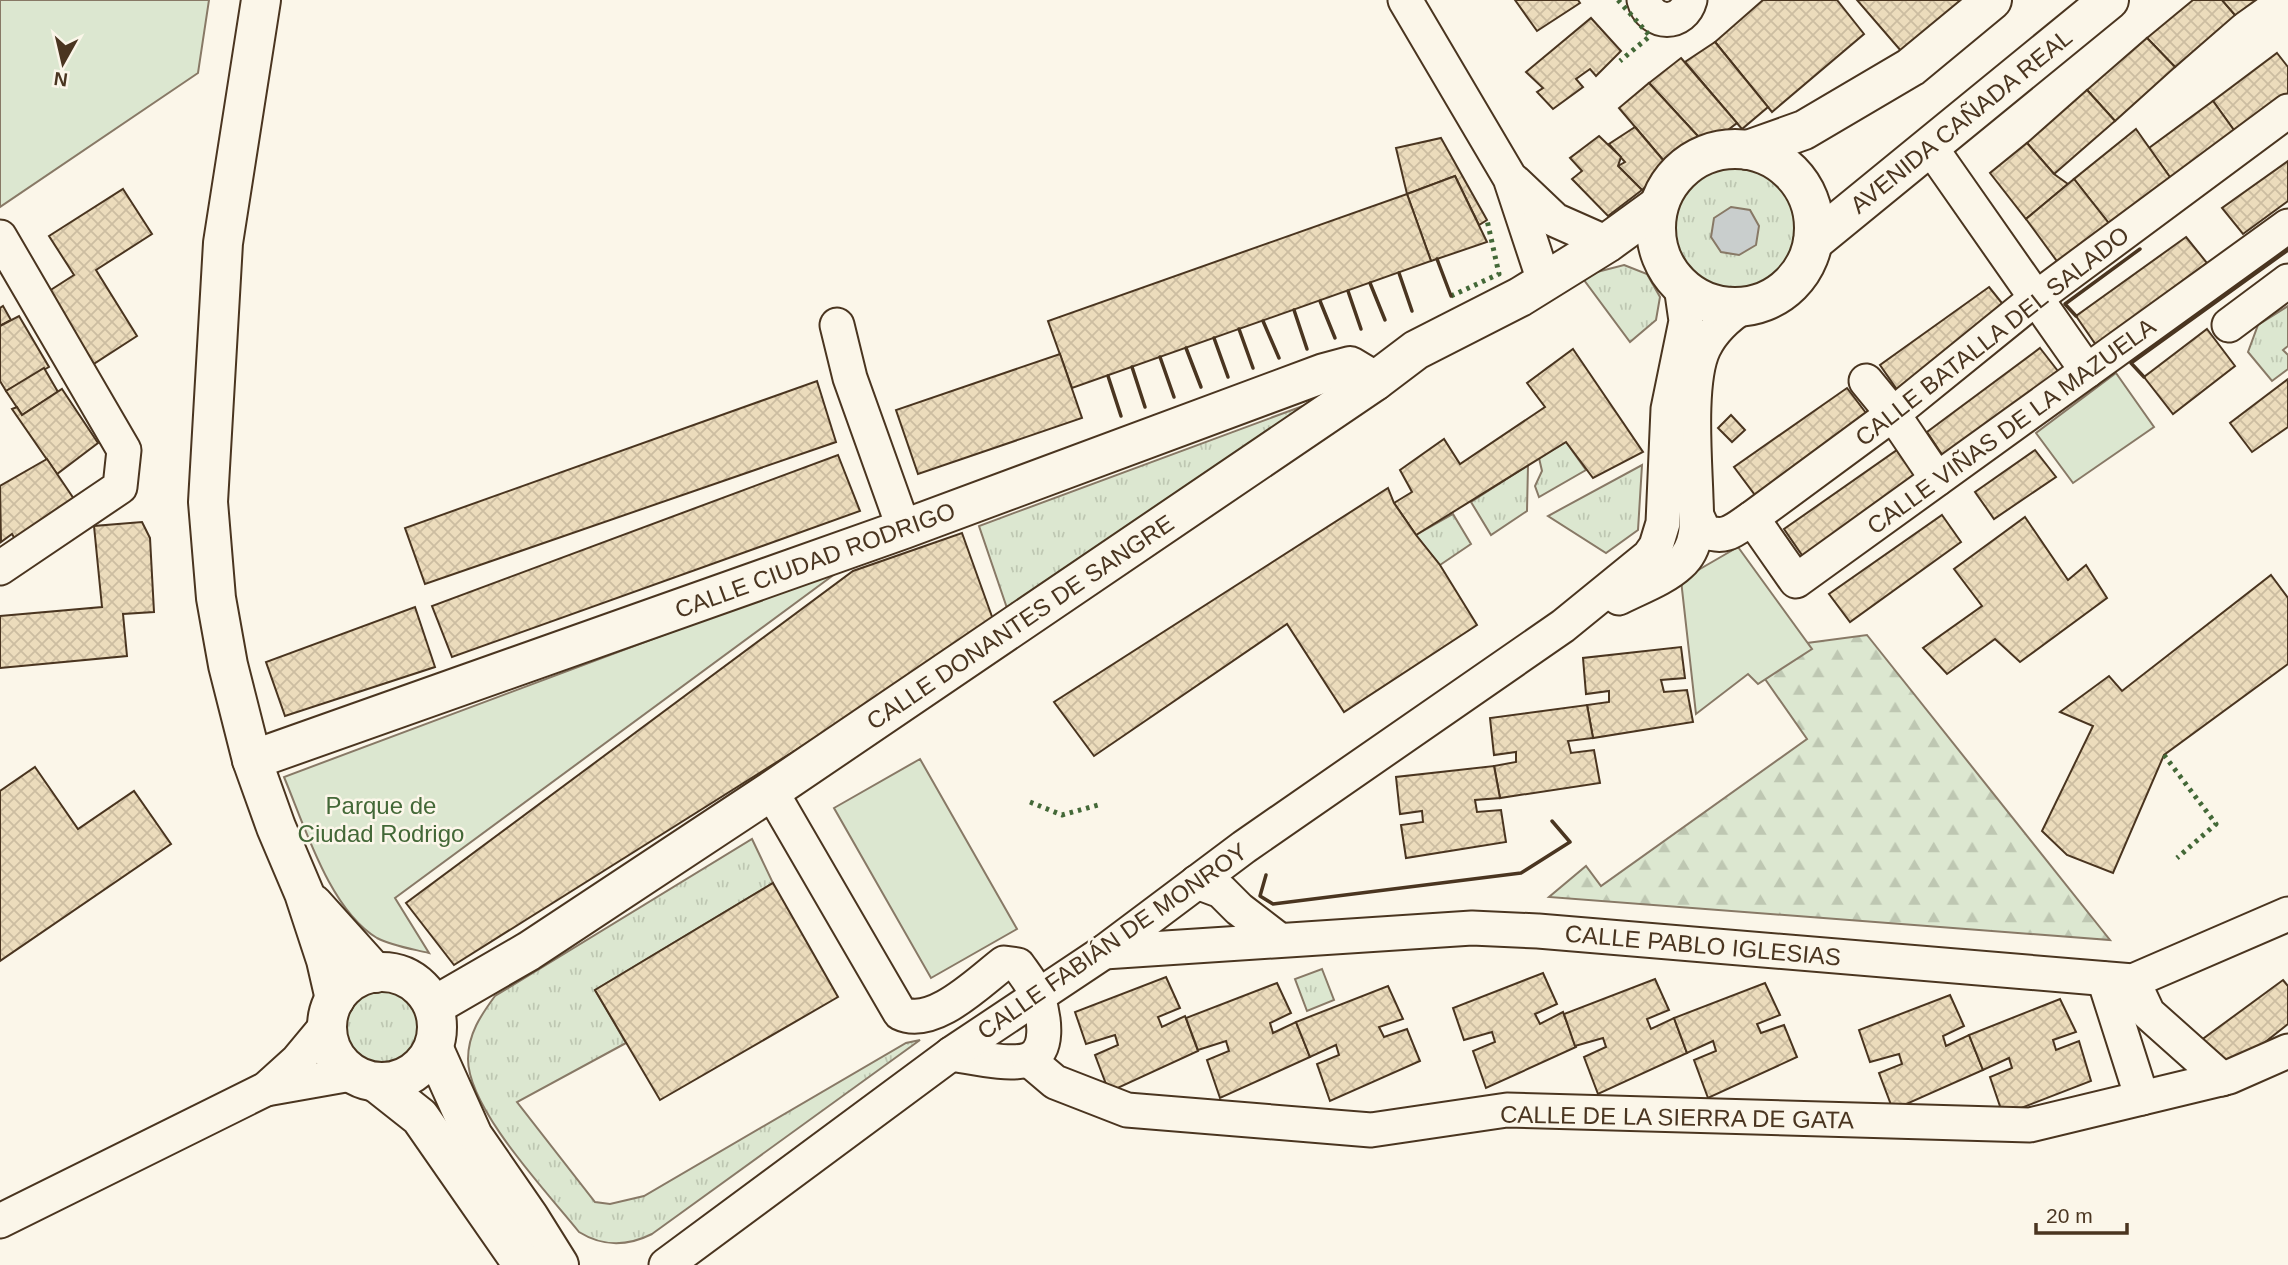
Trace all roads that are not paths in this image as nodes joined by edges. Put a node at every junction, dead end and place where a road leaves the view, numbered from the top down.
1 (261, 0) edge
2 (1405, 0) edge
3 (1644, 0) edge
4 (1690, 0) edge
5 (1992, 0) edge
6 (2109, 0) edge
7 (2288, 111) edge
8 (1930, 148) junction
9 (1748, 150) junction
10 (1510, 178) junction
11 (1658, 206) junction
12 (2288, 226) edge
13 (0, 237) edge
14 (1813, 242) junction
15 (1607, 243) junction
16 (1659, 251) junction
17 (1544, 281) junction
18 (2288, 281) edge
19 (1681, 286) junction
20 (2036, 298) junction
21 (1744, 306) junction
22 (837, 325) dead end
23 (2229, 325) dead end
24 (2087, 371) junction
25 (1375, 381) junction
26 (1866, 381) dead end
27 (1893, 414) junction
28 (1937, 479) junction
29 (1696, 516) junction
30 (1752, 518) junction
31 (904, 529) junction
32 (0, 568) edge
33 (1563, 626) junction
34 (251, 760) junction
35 (771, 791) junction
36 (1244, 847) junction
37 (1188, 889) junction
38 (304, 892) junction
39 (1239, 909) junction
40 (2288, 914) edge
41 (1278, 939) junction
42 (1200, 945) junction
43 (1104, 952) junction
44 (374, 973) junction
45 (2119, 980) junction
46 (1038, 997) junction
47 (435, 1006) junction
48 (331, 1012) junction
49 (434, 1049) junction
50 (2288, 1051) edge
51 (951, 1054) junction
52 (1029, 1060) junction
53 (364, 1078) junction
54 (2222, 1079) junction
55 (266, 1089) junction
56 (2141, 1098) junction
57 (0, 1221) edge
58 (668, 1264) edge
59 (523, 1265) edge
60 (559, 1265) edge

1 - 34 main road
2 - 10 street
3 - 4 street
5 - 9 main road
6 - 8 main road, AVENIDA CAÑADA REAL
7 - 20 street, CALLE BATALLA DEL SALADO
8 - 14 main road, AVENIDA CAÑADA REAL
8 - 20 street
9 - 11 main road
9 - 14 main road
10 - 15 street
10 - 17 street
11 - 15 main road, CALLE DONANTES DE SANGRE
11 - 16 main road
12 - 24 street, CALLE VIÑAS DE LA MAZUELA
13 - 32 street
14 - 21 main road
15 - 16 main road
15 - 17 main road, CALLE DONANTES DE SANGRE
16 - 19 main road
17 - 25 main road, CALLE DONANTES DE SANGRE
18 - 23 street
19 - 21 main road
19 - 33 street, CALLE FABIÁN DE MONROY
20 - 24 street
20 - 27 street, CALLE BATALLA DEL SALADO
21 - 29 street, CALLE FABIÁN DE MONROY
22 - 31 street
24 - 28 street, CALLE VIÑAS DE LA MAZUELA
25 - 31 main road, CALLE CIUDAD RODRIGO
25 - 35 main road, CALLE DONANTES DE SANGRE
26 - 27 street
27 - 28 street
27 - 30 street, CALLE BATALLA DEL SALADO
28 - 30 street, CALLE VIÑAS DE LA MAZUELA
29 - 30 street, CALLE BATALLA DEL SALADO
29 - 33 street, CALLE FABIÁN DE MONROY
31 - 34 main road, CALLE CIUDAD RODRIGO
33 - 36 street, CALLE FABIÁN DE MONROY
34 - 38 main road
35 - 46 street
35 - 47 main road, CALLE DONANTES DE SANGRE
36 - 37 street, CALLE FABIÁN DE MONROY
36 - 39 street
37 - 39 street
37 - 42 street
37 - 43 street, CALLE FABIÁN DE MONROY
38 - 44 main road
38 - 48 main road
39 - 41 street
40 - 45 street, CALLE PABLO IGLESIAS
41 - 42 street, CALLE PABLO IGLESIAS
41 - 45 street, CALLE PABLO IGLESIAS
42 - 43 street, CALLE PABLO IGLESIAS
43 - 46 street, CALLE FABIÁN DE MONROY
44 - 47 main road
44 - 48 main road
45 - 54 street
45 - 56 street
46 - 51 street, CALLE FABIÁN DE MONROY
46 - 52 street
47 - 49 main road
48 - 53 main road
48 - 55 street
49 - 53 main road
49 - 60 main road
50 - 54 street, CALLE DE LA SIERRA DE GATA
51 - 52 street
51 - 58 street, CALLE FABIÁN DE MONROY
52 - 56 street, CALLE DE LA SIERRA DE GATA
53 - 55 street
53 - 59 main road
54 - 56 street, CALLE DE LA SIERRA DE GATA
55 - 57 street

